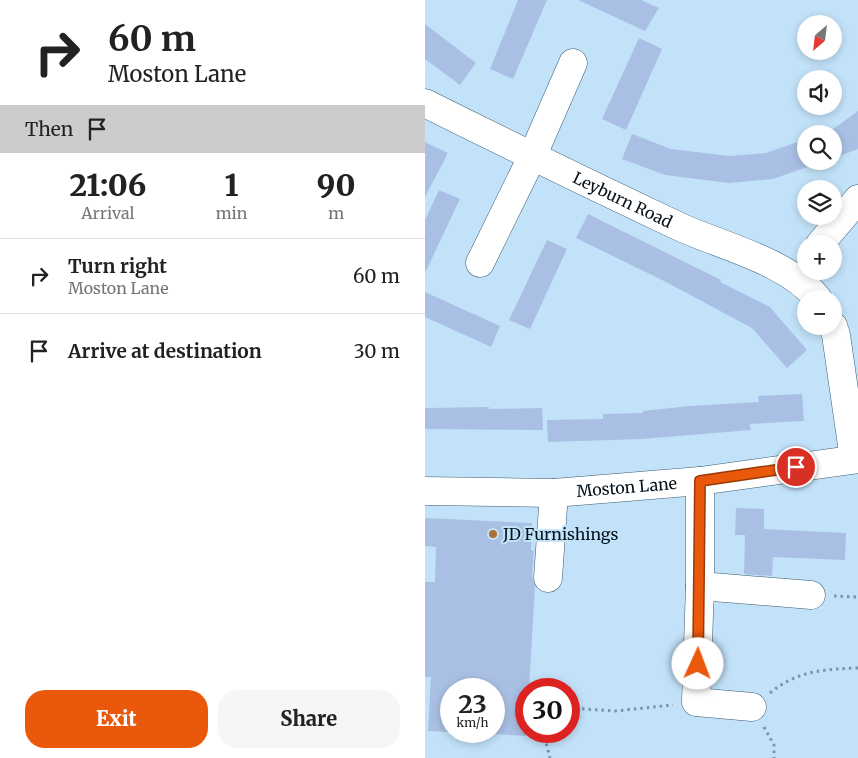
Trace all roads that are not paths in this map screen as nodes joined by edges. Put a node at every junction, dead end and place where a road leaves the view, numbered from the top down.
1 (573, 63) dead end
2 (425, 102) edge
3 (532, 157) junction
4 (858, 199) edge
5 (828, 235) edge
6 (480, 263) dead end
7 (797, 269) edge
8 (837, 335) edge
9 (856, 459) edge
10 (700, 481) junction
11 (425, 491) edge
12 (554, 493) junction
13 (549, 578) dead end
14 (700, 586) junction
15 (811, 595) dead end
16 (752, 707) road end

1 - 3 street
2 - 3 street, Leyburn Road
3 - 6 street
3 - 7 street, Leyburn Road
4 - 5 street
8 - 9 street
9 - 10 street, Moston Lane
10 - 12 street, Moston Lane
10 - 14 street
11 - 12 street, Moston Lane
12 - 13 street
14 - 15 street
14 - 16 street

